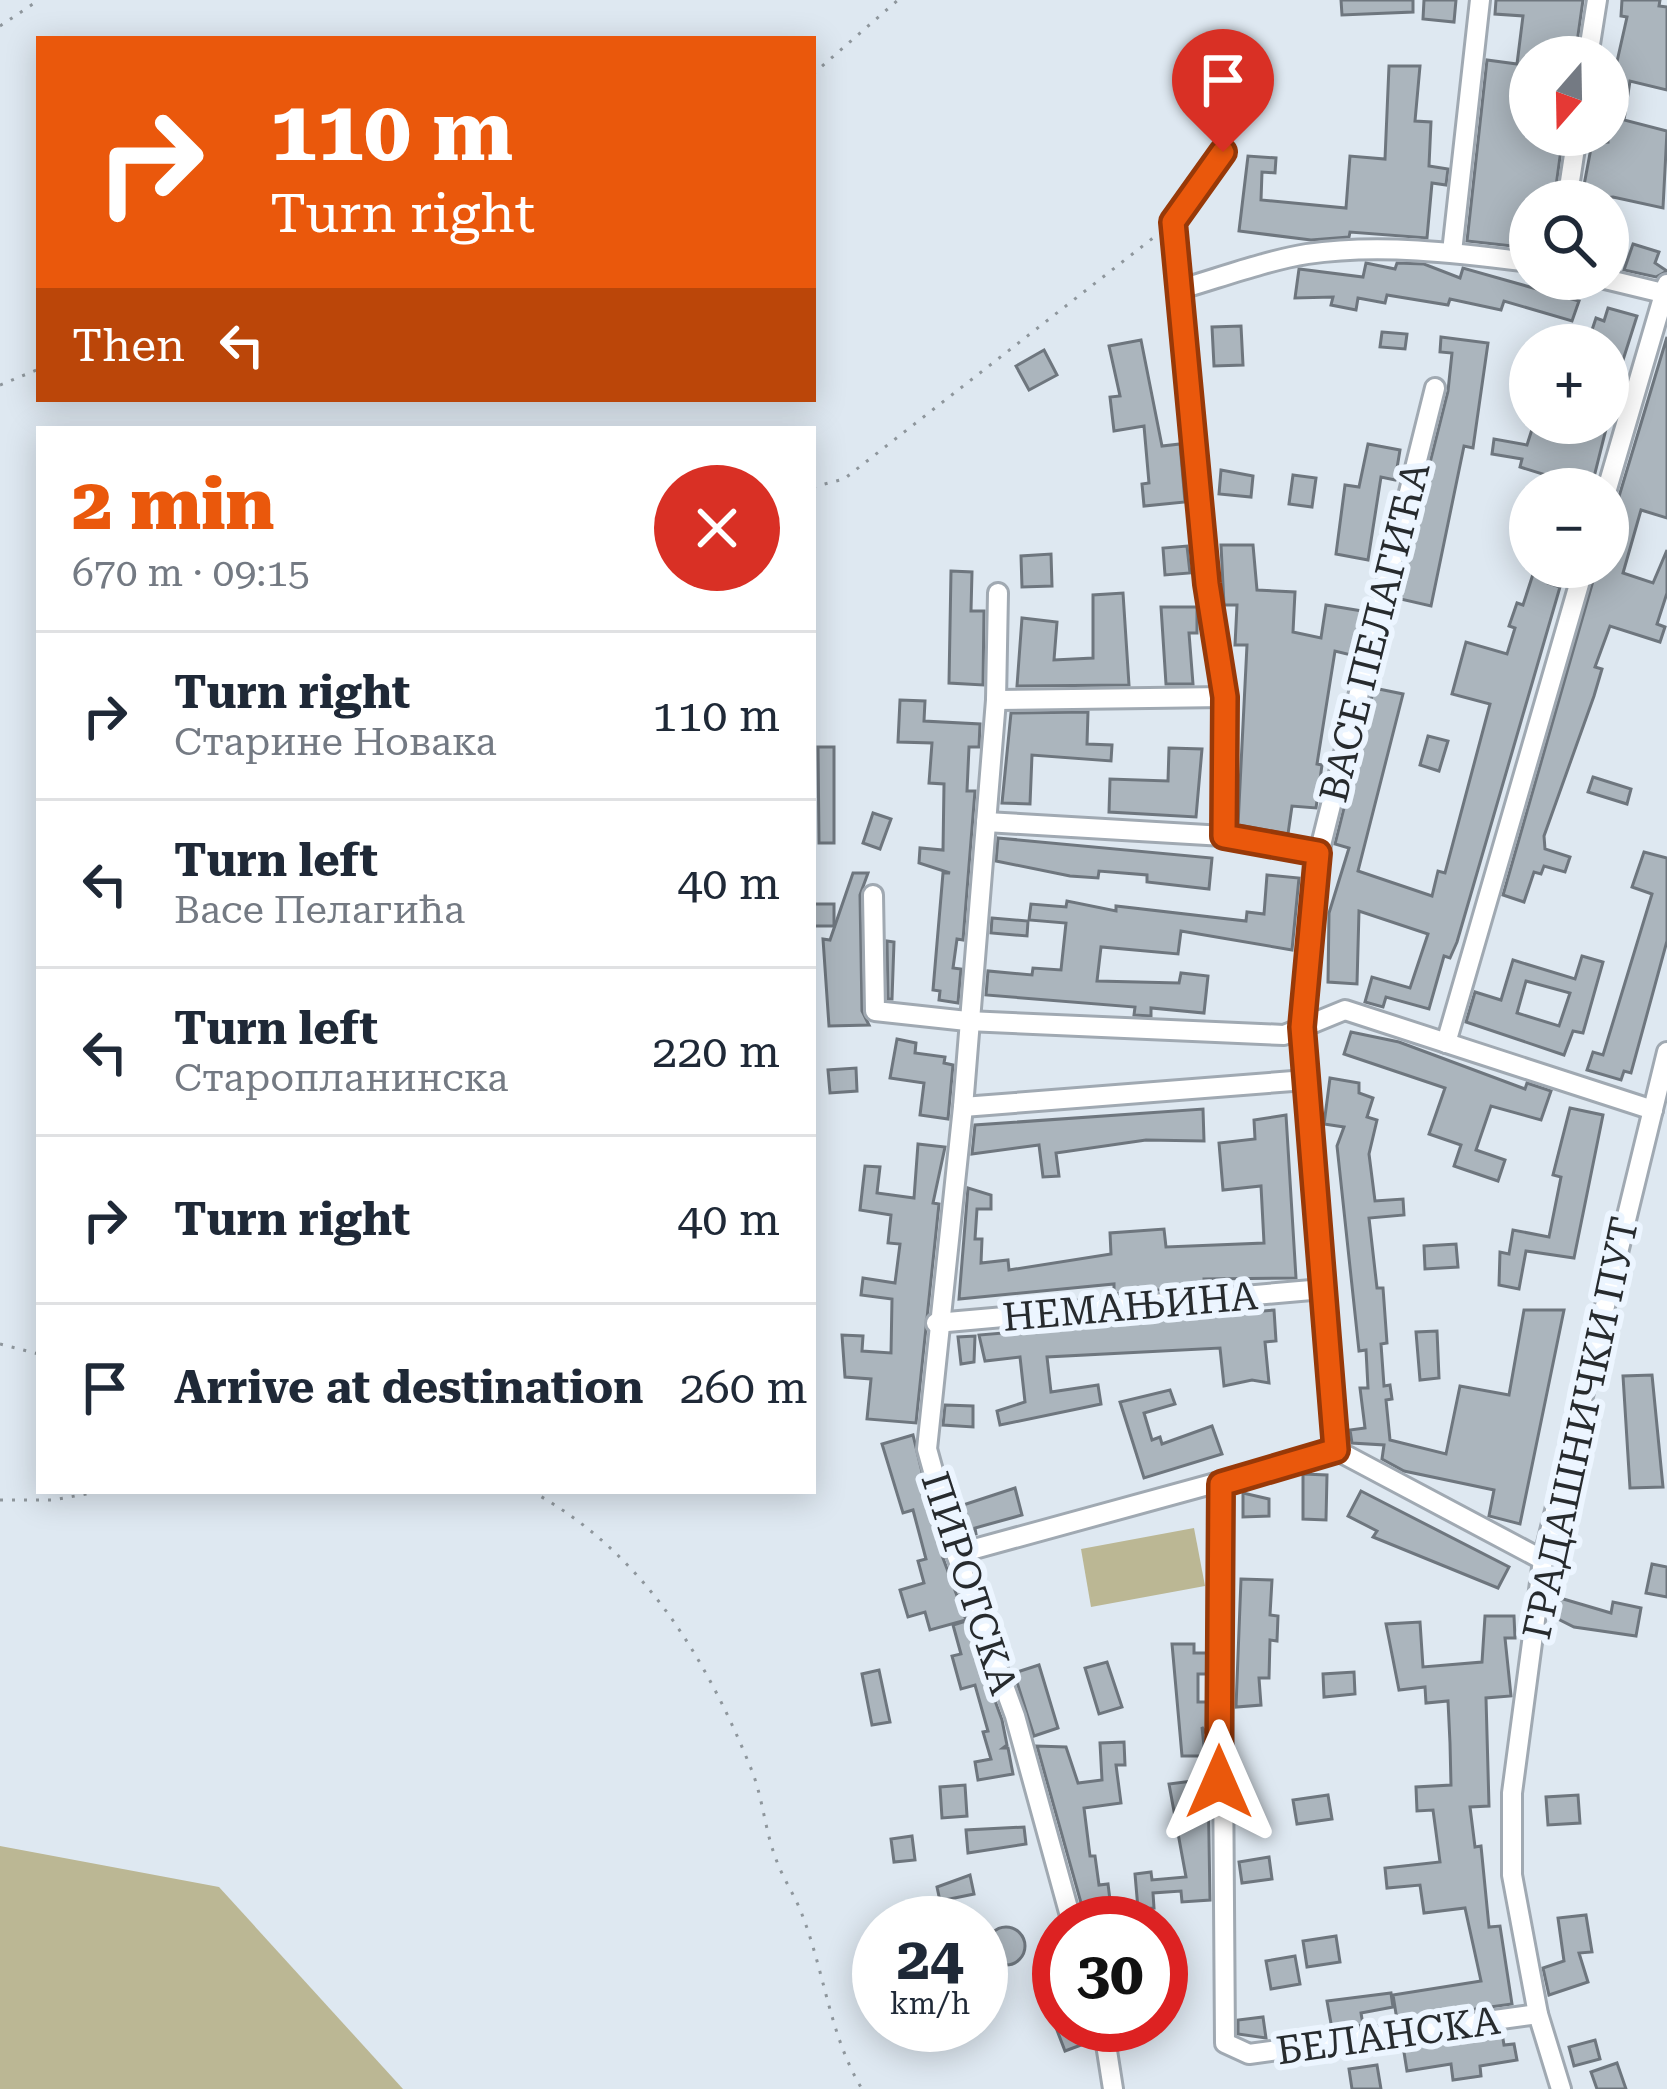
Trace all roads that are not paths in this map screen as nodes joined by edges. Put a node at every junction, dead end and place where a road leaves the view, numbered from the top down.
1 (1480, 0) edge
2 (1597, 0) edge
3 (1591, 36) edge
4 (1223, 152) dead end
5 (1452, 252) junction
6 (1509, 259) edge
7 (1629, 284) edge
8 (1181, 289) junction
9 (1666, 291) edge
10 (1435, 388) dead end
11 (1612, 468) edge
12 (1577, 588) edge
13 (998, 592) dead end
14 (1225, 697) junction
15 (996, 700) junction
16 (986, 821) junction
17 (1224, 836) junction
18 (1318, 853) junction
19 (873, 895) dead end
20 (967, 1021) junction
21 (1302, 1027) junction
22 (1447, 1043) junction
23 (1667, 1052) edge
24 (1306, 1080) junction
25 (1659, 1099) edge
26 (964, 1107) junction
27 (1323, 1289) junction
28 (936, 1322) junction
29 (1336, 1450) junction
30 (1221, 1484) junction
31 (956, 1554) junction
32 (1543, 1561) junction
33 (1065, 1896) edge
34 (1538, 2014) junction
35 (1107, 2052) edge
36 (1113, 2089) edge
37 (1561, 2089) edge

1 - 5 street
2 - 3 street
4 - 8 street
5 - 6 street
5 - 8 street
7 - 9 street
8 - 14 street
9 - 11 street
10 - 18 street, ВАСЕ ПЕЛАГИЋА
12 - 22 street
13 - 15 street, ПИРОТСКА
14 - 15 street
14 - 17 street
15 - 16 street, ПИРОТСКА
16 - 17 street
16 - 20 street, ПИРОТСКА
17 - 18 street
18 - 21 street, ВАСЕ ПЕЛАГИЋА
19 - 20 street
20 - 21 street
20 - 26 street, ПИРОТСКА
21 - 22 street
21 - 24 street, ВАСЕ ПЕЛАГИЋА
22 - 25 street
23 - 25 street, ГРАДАШНИЧКИ ПУТ
24 - 26 street
24 - 27 street, ВАСЕ ПЕЛАГИЋА
25 - 32 street, ГРАДАШНИЧКИ ПУТ
26 - 28 street, ПИРОТСКА
27 - 28 street, НЕМАЊИНА
27 - 29 street, ВАСЕ ПЕЛАГИЋА
28 - 31 street, ПИРОТСКА
29 - 30 street
29 - 32 street
30 - 31 street
30 - 34 street, БЕЛАНСКА
31 - 33 street, ПИРОТСКА
32 - 34 street, ГРАДАШНИЧКИ ПУТ
34 - 37 street, ГРАДАШНИЧКИ ПУТ
35 - 36 street

